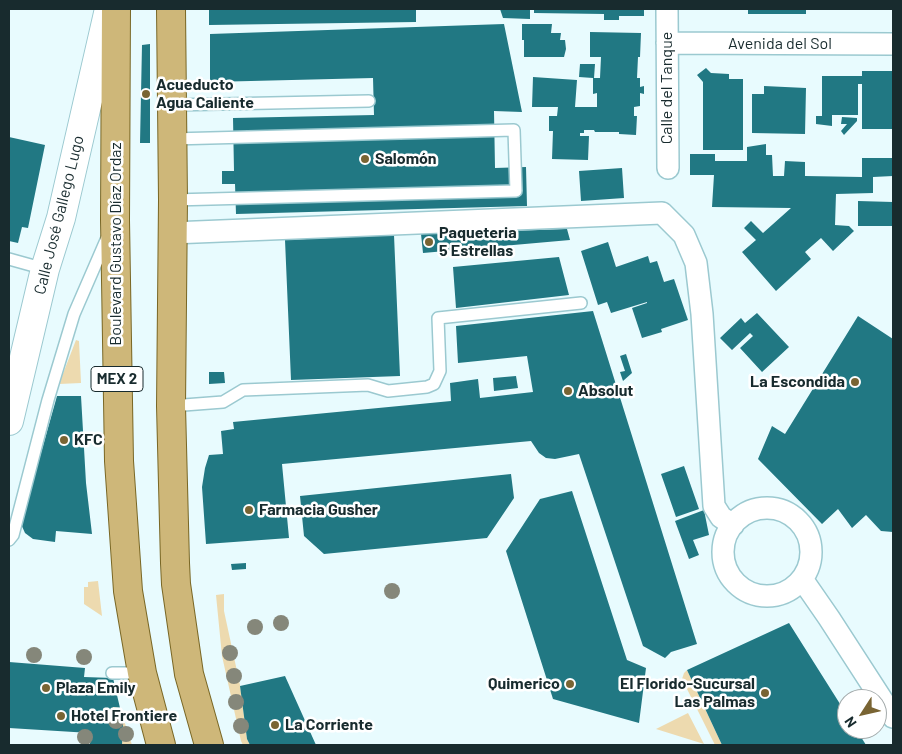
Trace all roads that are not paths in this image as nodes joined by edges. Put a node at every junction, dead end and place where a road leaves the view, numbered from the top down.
1 (109, 9) edge
2 (116, 9) edge
3 (171, 9) edge
4 (667, 9) edge
5 (667, 43) junction
6 (893, 44) edge
7 (369, 101) dead end
8 (172, 105) junction
9 (172, 139) junction
10 (668, 168) dead end
11 (173, 200) junction
12 (115, 220) junction
13 (172, 233) junction
14 (9, 260) edge
15 (45, 269) junction
16 (581, 303) dead end
17 (172, 406) junction
18 (9, 421) edge
19 (732, 525) junction
20 (9, 540) edge
21 (802, 579) junction
22 (112, 673) dead end
23 (142, 673) junction
24 (891, 708) edge
25 (161, 745) edge
26 (209, 745) edge

1 - 15 main road, Calle José Gallego Lugo
2 - 12 main road, Boulevard Gustavo Díaz Ordaz / MEX 2
3 - 8 main road
4 - 5 street, Calle del Tanque
5 - 6 street, Avenida del Sol
5 - 10 street, Calle del Tanque
7 - 8 lane
8 - 9 main road
9 - 11 main road
9 - 11 lane
11 - 13 main road
12 - 20 lane
12 - 23 main road, Boulevard Gustavo Díaz Ordaz / MEX 2
13 - 17 main road
13 - 19 street
14 - 15 lane
15 - 18 main road, Calle José Gallego Lugo
16 - 17 lane
17 - 26 main road
19 - 21 street
19 - 21 street
21 - 24 street
22 - 23 lane
23 - 25 main road, Boulevard Gustavo Díaz Ordaz / MEX 2

